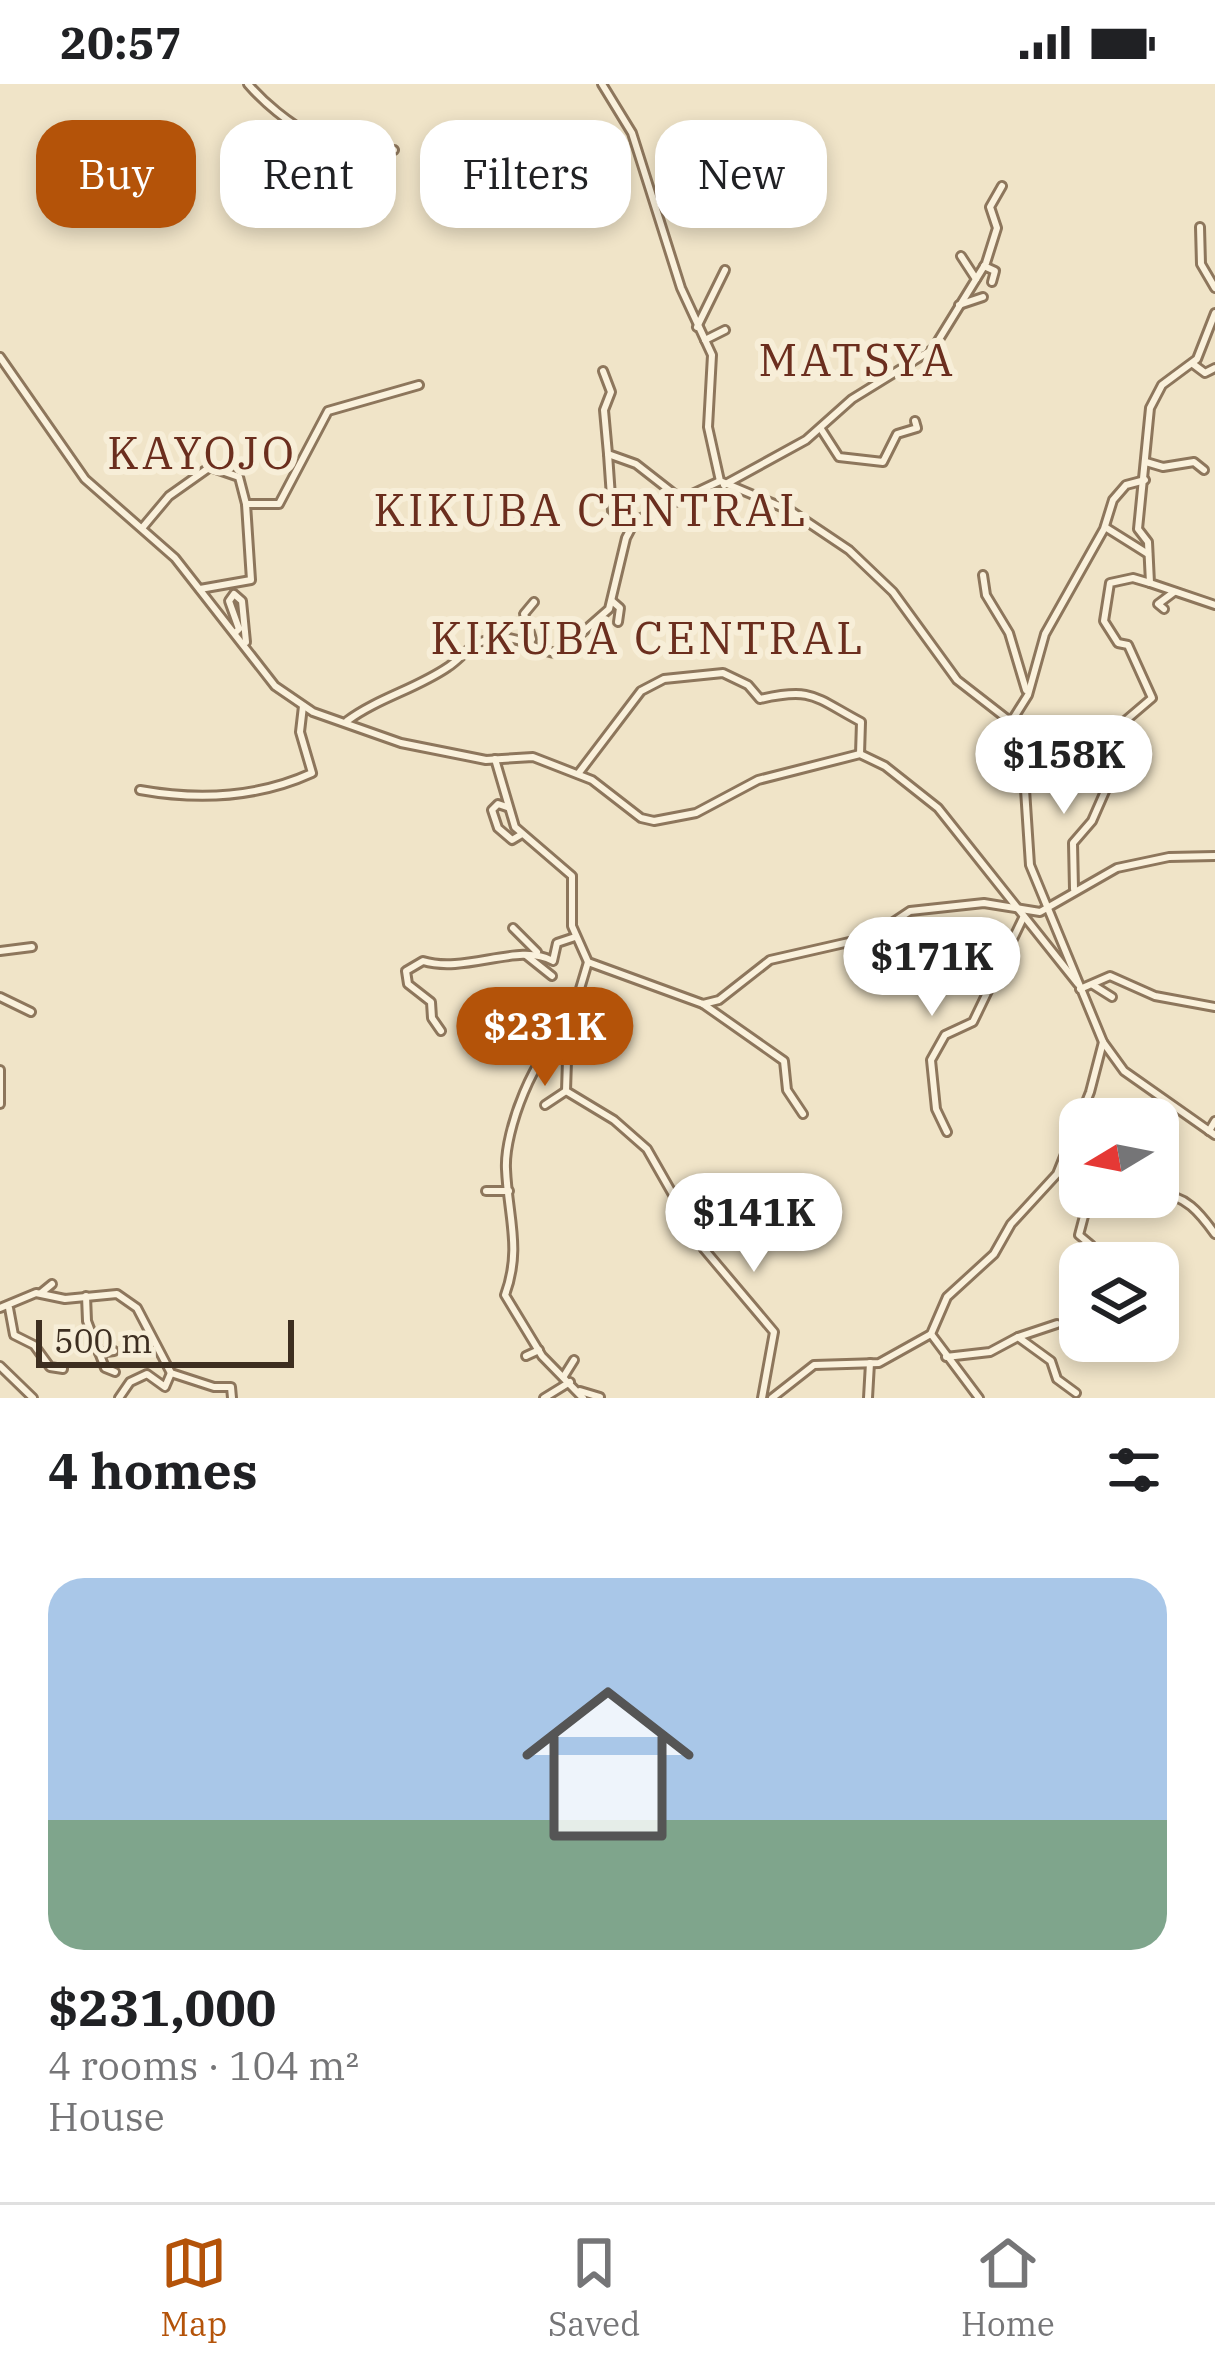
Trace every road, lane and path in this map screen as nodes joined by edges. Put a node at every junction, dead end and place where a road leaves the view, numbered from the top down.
1 (248, 84) edge
2 (602, 84) edge
3 (296, 120) edge
4 (1002, 186) dead end
5 (1200, 227) dead end
6 (961, 256) dead end
7 (984, 266) junction
8 (724, 271) dead end
9 (976, 279) junction
10 (992, 282) dead end
11 (1209, 286) edge
12 (983, 297) dead end
13 (959, 305) junction
14 (1215, 313) edge
15 (697, 327) junction
16 (725, 330) dead end
17 (1213, 330) edge
18 (705, 340) junction
19 (0, 357) edge
20 (1192, 364) junction
21 (1215, 368) edge
22 (603, 370) dead end
23 (419, 385) dead end
24 (336, 408) junction
25 (345, 414) dead end
26 (916, 421) dead end
27 (821, 429) junction
28 (608, 454) junction
29 (1144, 462) junction
30 (1204, 470) dead end
31 (1145, 480) junction
32 (722, 483) junction
33 (682, 500) junction
34 (246, 504) junction
35 (634, 524) junction
36 (143, 527) junction
37 (1105, 527) junction
38 (1148, 554) junction
39 (1147, 567) junction
40 (983, 575) dead end
41 (1133, 578) junction
42 (1150, 583) junction
43 (200, 589) junction
44 (1177, 590) junction
45 (612, 601) junction
46 (534, 602) dead end
47 (1215, 605) edge
48 (1164, 610) dead end
49 (618, 622) dead end
50 (235, 633) junction
51 (533, 642) junction
52 (247, 647) junction
53 (1022, 704) junction
54 (303, 706) junction
55 (347, 721) junction
56 (1011, 722) junction
57 (1000, 729) dead end
58 (1021, 738) junction
59 (1091, 750) dead end
60 (860, 754) junction
61 (1120, 757) dead end
62 (496, 759) junction
63 (578, 774) junction
64 (140, 790) dead end
65 (507, 807) junction
66 (522, 834) junction
67 (1215, 856) edge
68 (1075, 890) junction
69 (1012, 903) junction
70 (1046, 906) junction
71 (1023, 918) junction
72 (513, 928) dead end
73 (575, 937) junction
74 (32, 947) dead end
75 (0, 951) edge
76 (537, 952) junction
77 (526, 954) junction
78 (588, 962) junction
79 (552, 976) dead end
80 (1093, 985) junction
81 (1079, 986) junction
82 (0, 997) edge
83 (1112, 997) dead end
84 (703, 1004) junction
85 (1215, 1007) edge
86 (31, 1012) dead end
87 (568, 1029) junction
88 (441, 1031) dead end
89 (1103, 1042) junction
90 (0, 1070) edge
91 (566, 1091) junction
92 (1084, 1098) edge
93 (0, 1104) edge
94 (545, 1105) dead end
95 (803, 1114) dead end
96 (1215, 1120) edge
97 (947, 1132) dead end
98 (1212, 1133) edge
99 (1059, 1166) edge
100 (486, 1191) dead end
101 (509, 1191) junction
102 (1179, 1198) edge
103 (1215, 1234) edge
104 (52, 1284) dead end
105 (41, 1293) junction
106 (86, 1296) junction
107 (4, 1308) edge
108 (1058, 1324) dead end
109 (933, 1337) junction
110 (1018, 1337) junction
111 (539, 1350) junction
112 (114, 1351) dead end
113 (99, 1353) junction
114 (526, 1356) dead end
115 (946, 1357) junction
116 (574, 1360) dead end
117 (870, 1363) junction
118 (0, 1366) edge
119 (63, 1370) dead end
120 (115, 1372) dead end
121 (171, 1373) junction
122 (567, 1379) junction
123 (1076, 1393) dead end
124 (582, 1395) edge
125 (600, 1397) edge
126 (33, 1398) edge
127 (119, 1398) edge
128 (232, 1398) edge
129 (544, 1398) edge
130 (762, 1398) edge
131 (772, 1398) edge
132 (868, 1398) edge
133 (979, 1398) edge

1 - 3 street
2 - 15 street
4 - 7 street
5 - 11 street
6 - 9 street
7 - 9 street
7 - 10 street
8 - 15 street
9 - 13 street
12 - 13 street
13 - 27 street
14 - 17 street
15 - 18 street
16 - 18 street
17 - 20 street
18 - 32 street
19 - 36 street
20 - 21 street
20 - 29 street
22 - 28 street
23 - 24 street
24 - 25 street
24 - 34 street
26 - 27 street
27 - 32 street
28 - 33 street
28 - 35 street
29 - 30 street
29 - 31 street
31 - 37 street
31 - 38 street
32 - 33 street
32 - 56 street
33 - 35 street
34 - 36 street
34 - 43 street
35 - 45 street
36 - 43 street
37 - 38 street
37 - 53 street
38 - 39 street
39 - 41 street
39 - 42 street
40 - 53 street
41 - 42 street
41 - 59 street
42 - 44 street
43 - 50 street
44 - 47 street
44 - 48 street
45 - 49 street
45 - 51 street
46 - 51 street
50 - 52 street
50 - 52 street
51 - 55 street
52 - 54 street
53 - 56 street
54 - 55 street
54 - 64 street
55 - 62 street
56 - 58 street
57 - 58 street
58 - 70 street
60 - 63 street
60 - 63 street
60 - 69 street
61 - 68 street
62 - 63 street
62 - 65 street
65 - 66 street
65 - 66 street
66 - 73 street
67 - 68 street
68 - 70 street
69 - 70 street
69 - 71 street
69 - 84 street
70 - 81 street
71 - 81 street
71 - 97 street
72 - 76 street
73 - 76 street
73 - 78 street
74 - 75 street
76 - 77 street
77 - 79 street
77 - 88 street
78 - 84 street
78 - 87 street
80 - 81 street
80 - 83 street
80 - 85 street
81 - 89 street
82 - 86 street
84 - 95 street
87 - 91 street
87 - 101 street
89 - 92 street
89 - 98 street
90 - 93 street
91 - 94 street
91 - 130 street
96 - 98 street
99 - 109 street
100 - 101 street
101 - 111 street
102 - 103 street
104 - 105 street
105 - 106 street
105 - 107 street
106 - 113 street
106 - 121 street
107 - 119 street
108 - 110 street
109 - 115 street
109 - 117 street
110 - 115 street
110 - 123 street
111 - 114 street
111 - 122 street
112 - 113 street
113 - 120 street
115 - 133 street
116 - 122 street
117 - 131 street
117 - 132 street
118 - 126 street
121 - 127 street
121 - 128 street
122 - 124 street
122 - 129 street
124 - 125 street

